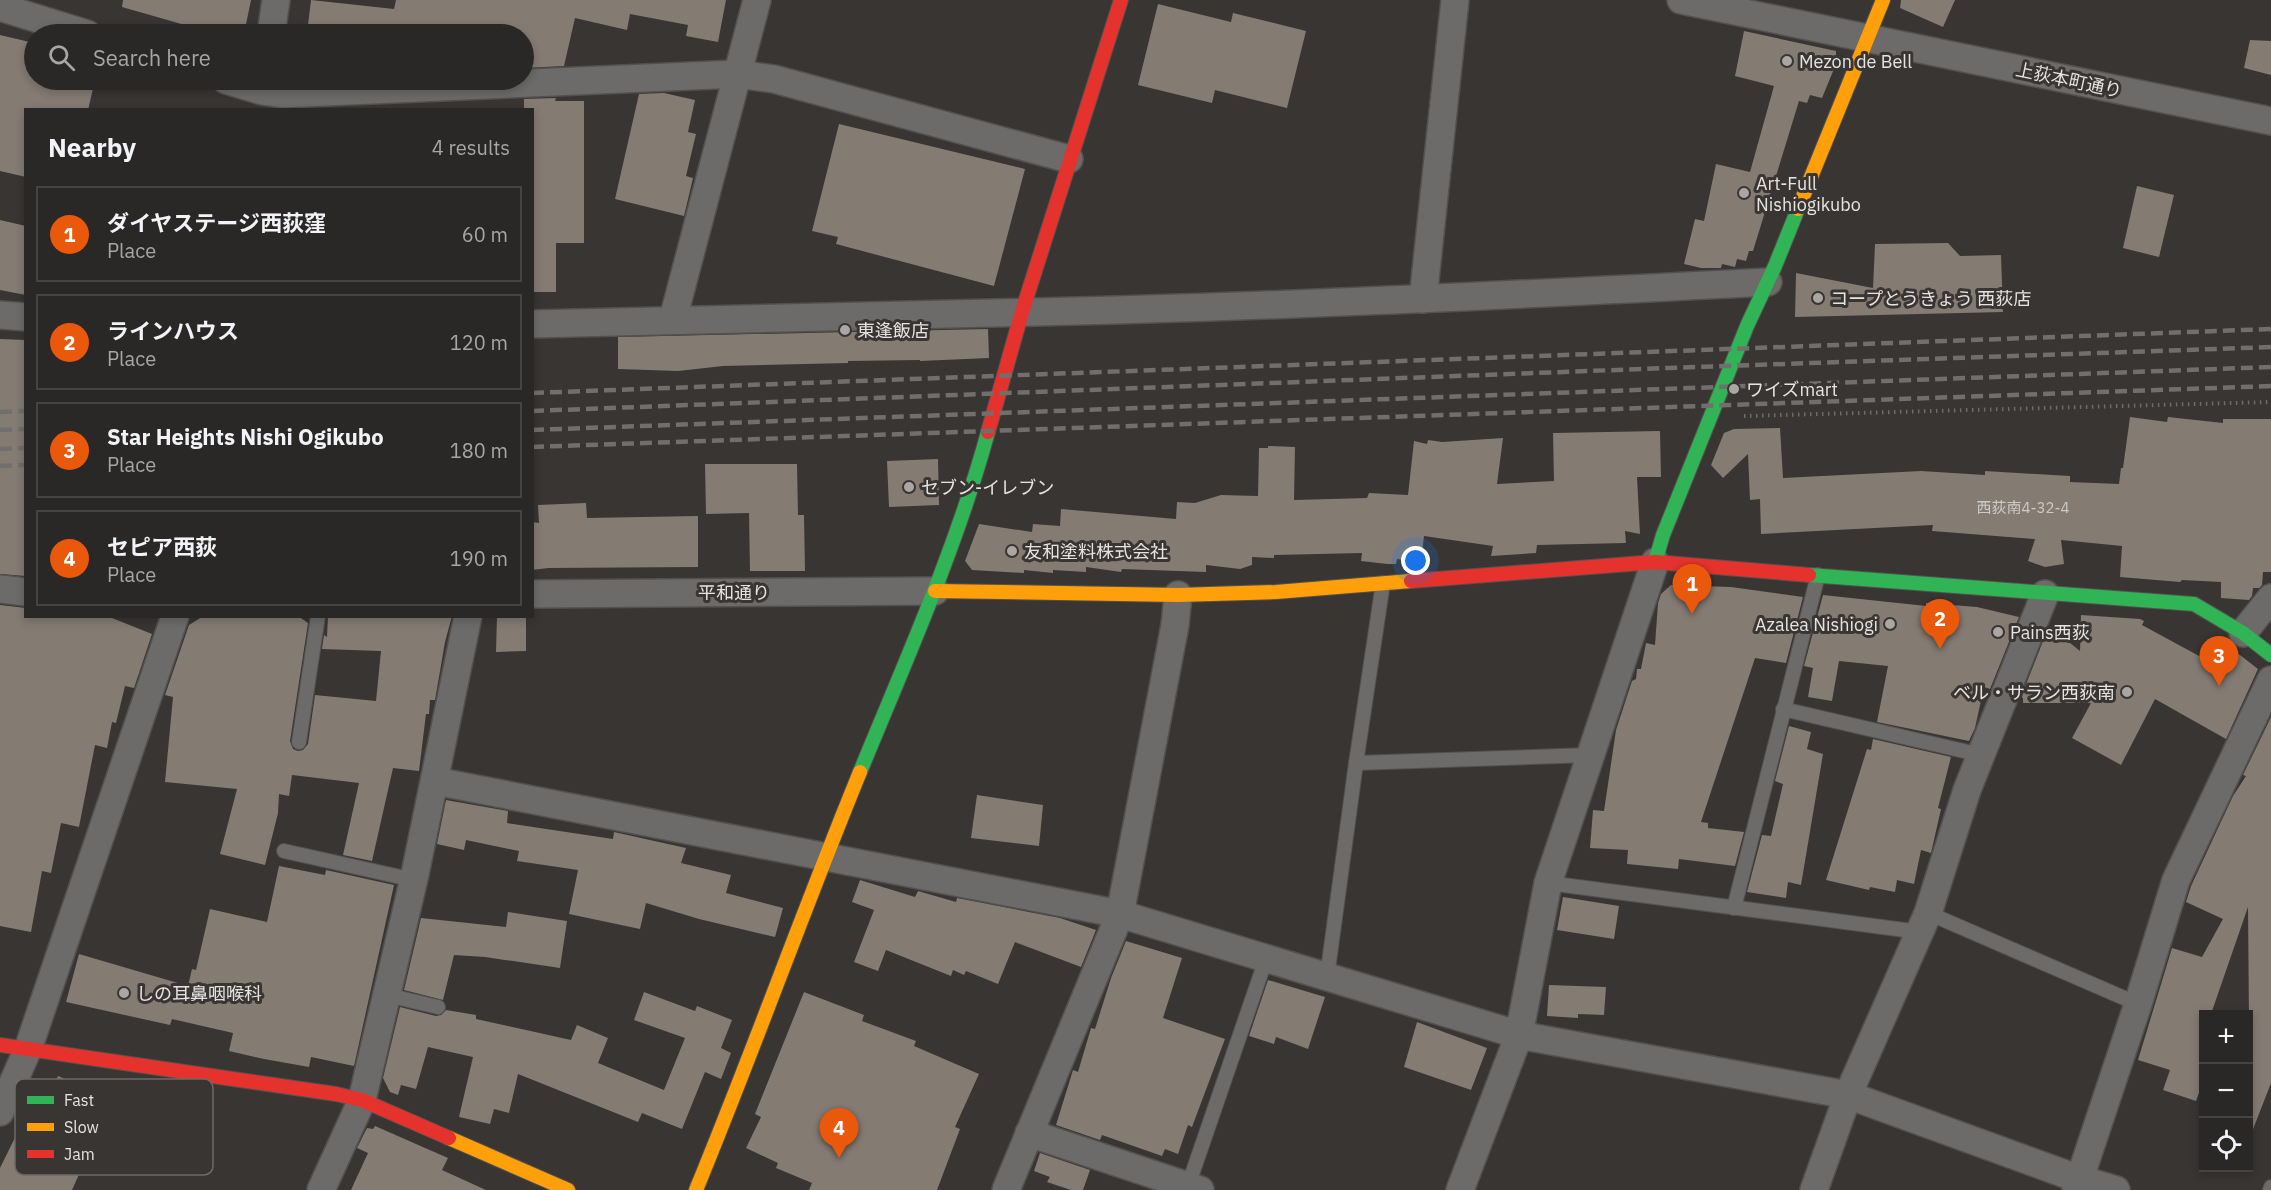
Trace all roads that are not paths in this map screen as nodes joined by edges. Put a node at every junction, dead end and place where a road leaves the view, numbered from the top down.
1 (276, 0) edge
2 (757, 0) edge
3 (1121, 0) edge
4 (1455, 0) edge
5 (1682, 0) edge
6 (1883, 0) edge
7 (0, 7) edge
8 (55, 24) edge
9 (272, 24) edge
10 (1867, 39) junction
11 (737, 74) junction
12 (534, 83) edge
13 (373, 90) edge
14 (261, 93) edge
15 (2271, 121) edge
16 (1070, 159) junction
17 (1768, 282) junction
18 (1423, 299) junction
19 (1022, 312) junction
20 (0, 315) edge
21 (24, 317) edge
22 (673, 319) junction
23 (534, 324) edge
24 (1655, 562) junction
25 (1818, 575) junction
26 (1383, 583) junction
27 (0, 589) edge
28 (935, 591) junction
29 (24, 592) edge
30 (534, 594) edge
31 (2045, 594) junction
32 (1178, 596) junction
33 (2271, 598) edge
34 (174, 618) edge
35 (318, 618) edge
36 (468, 618) edge
37 (2242, 633) junction
38 (2271, 655) edge
39 (2271, 680) edge
40 (1784, 709) junction
41 (299, 742) dead end
42 (1590, 755) junction
43 (1981, 755) junction
44 (1356, 763) junction
45 (435, 781) junction
46 (284, 851) dead end
47 (825, 858) junction
48 (414, 880) junction
49 (1548, 883) junction
50 (1734, 908) junction
51 (1120, 914) junction
52 (1924, 922) junction
53 (1266, 959) junction
54 (1327, 977) junction
55 (387, 995) junction
56 (2138, 1004) junction
57 (438, 1007) dead end
58 (1519, 1035) junction
59 (0, 1045) edge
60 (28, 1049) junction
61 (1848, 1095) junction
62 (362, 1100) junction
63 (0, 1112) edge
64 (1029, 1133) junction
65 (2078, 1185) edge
66 (1194, 1188) edge
67 (321, 1190) edge
68 (568, 1190) edge
69 (696, 1190) edge
70 (1006, 1190) edge
71 (1460, 1190) edge
72 (1814, 1190) edge
73 (2116, 1190) edge

1 - 9 street
2 - 11 street
3 - 16 street
4 - 18 street
5 - 10 street, 上荻本町通り
6 - 10 street
7 - 8 street
10 - 15 street, 上荻本町通り
10 - 17 street
11 - 12 street
11 - 16 street
11 - 22 street
13 - 14 street
16 - 19 street
17 - 18 street
17 - 24 street
18 - 19 street
19 - 22 street
19 - 28 street
20 - 21 street
22 - 23 street
24 - 25 street
24 - 26 street
24 - 42 street
25 - 31 street
25 - 40 lane
26 - 32 street
26 - 44 lane
27 - 29 street
28 - 30 street, 平和通り
28 - 32 street
28 - 47 street
31 - 37 street
31 - 43 street
32 - 51 street
33 - 37 street
34 - 60 street
35 - 41 lane
36 - 45 street
37 - 38 street
39 - 56 street
40 - 43 lane
40 - 50 lane
42 - 44 lane
42 - 49 street
43 - 52 street
44 - 54 lane
45 - 47 street
45 - 48 street
46 - 48 lane
47 - 51 street
47 - 69 street
48 - 55 street
49 - 50 lane
49 - 58 street
50 - 52 lane
51 - 53 street
51 - 64 street
52 - 56 lane
52 - 61 street
53 - 54 street
53 - 66 lane
54 - 58 street
55 - 57 lane
55 - 62 street
56 - 65 street
58 - 61 street
58 - 71 street
59 - 60 street
60 - 62 street
60 - 63 street
61 - 65 street
61 - 72 street
62 - 67 street
62 - 68 street
64 - 66 street
64 - 70 street
65 - 73 street

